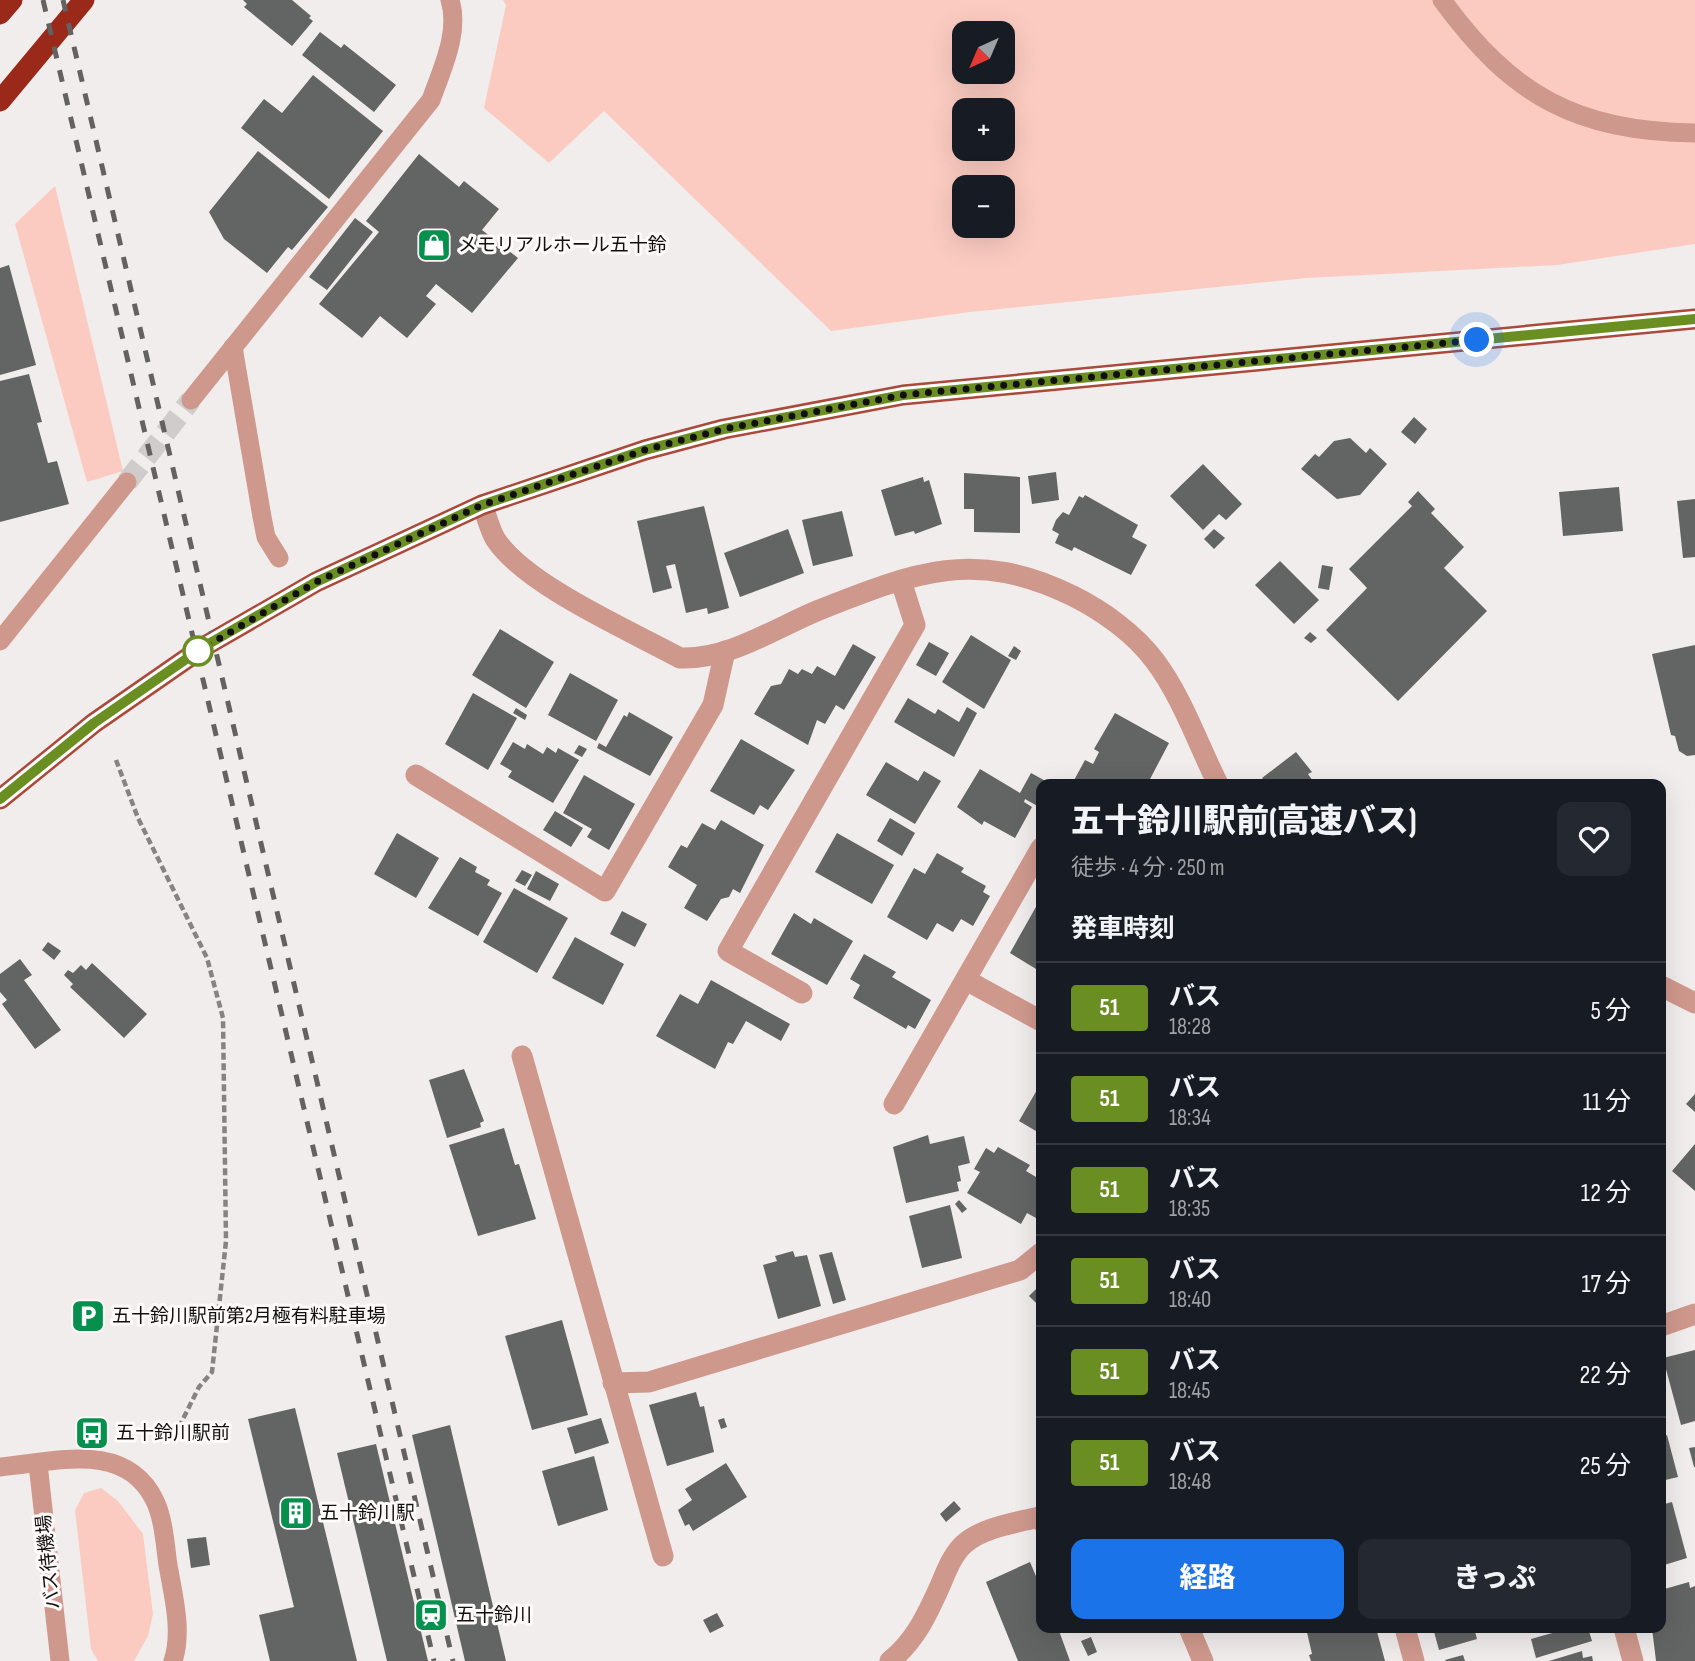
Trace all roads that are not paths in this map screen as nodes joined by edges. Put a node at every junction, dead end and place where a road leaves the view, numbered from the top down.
1 (12, 0) edge
2 (84, 0) edge
3 (450, 0) edge
4 (1442, 0) edge
5 (0, 14) edge
6 (0, 101) edge
7 (1695, 133) edge
8 (1695, 319) edge
9 (233, 347) junction
10 (191, 400) tunnel mouth
11 (127, 482) tunnel mouth
12 (482, 505) junction
13 (279, 558) dead end
14 (901, 581) junction
15 (0, 641) edge
16 (725, 651) junction
17 (416, 775) dead end
18 (1215, 779) edge
19 (0, 799) edge
20 (1036, 857) edge
21 (966, 979) junction
22 (1666, 988) edge
23 (802, 993) dead end
24 (1695, 1003) edge
25 (1036, 1018) edge
26 (522, 1056) dead end
27 (894, 1104) dead end
28 (1036, 1257) edge
29 (1695, 1314) edge
30 (1666, 1324) edge
31 (613, 1383) junction
32 (38, 1464) junction
33 (0, 1467) edge
34 (1036, 1518) edge
35 (663, 1556) dead end
36 (1191, 1633) edge
37 (1406, 1633) edge
38 (1625, 1633) edge
39 (60, 1661) edge
40 (173, 1661) edge
41 (890, 1661) edge
42 (1203, 1661) edge
43 (1414, 1661) edge
44 (1633, 1661) edge

1 - 5 highway
2 - 6 highway
3 - 9 lane
4 - 7 lane
8 - 12 main road
9 - 10 lane
9 - 13 lane
11 - 15 lane
12 - 16 street
12 - 19 main road
14 - 16 street
14 - 18 street
14 - 23 street
16 - 17 street
20 - 21 street
21 - 25 street
21 - 27 street
22 - 24 street
26 - 31 street
28 - 31 street
29 - 30 street
31 - 35 street
32 - 33 lane
32 - 39 lane, バス待機場
32 - 40 lane
34 - 41 street
36 - 42 street
37 - 43 street
38 - 44 street

